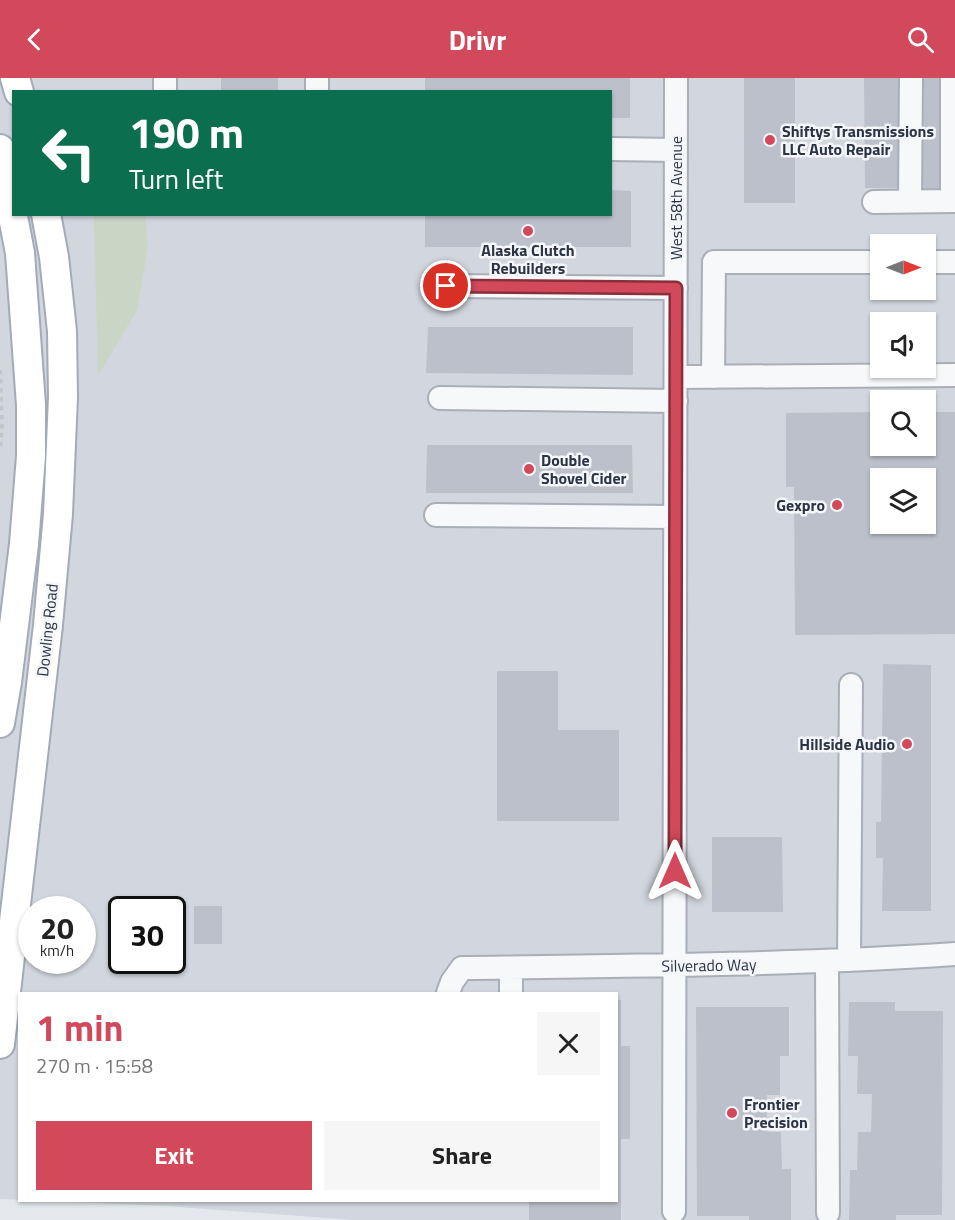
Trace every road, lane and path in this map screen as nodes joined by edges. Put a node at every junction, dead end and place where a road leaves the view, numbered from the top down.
1 (676, 78) edge
2 (912, 78) edge
3 (952, 78) edge
4 (0, 149) edge
5 (612, 149) edge
6 (676, 150) junction
7 (910, 201) junction
8 (953, 201) edge
9 (874, 202) dead end
10 (12, 211) edge
11 (13, 216) edge
12 (46, 216) edge
13 (870, 262) edge
14 (936, 262) edge
15 (955, 262) edge
16 (446, 286) dead end
17 (676, 288) junction
18 (0, 370) edge
19 (955, 375) edge
20 (676, 377) junction
21 (713, 377) junction
22 (440, 398) dead end
23 (676, 401) junction
24 (0, 451) edge
25 (436, 515) dead end
26 (675, 517) junction
27 (851, 685) dead end
28 (0, 723) edge
29 (955, 954) edge
30 (838, 961) junction
31 (675, 966) junction
32 (511, 968) junction
33 (448, 992) edge
34 (511, 992) edge
35 (0, 1044) edge
36 (674, 1211) dead end
37 (828, 1213) dead end

1 - 6 street, West 58th Avenue
2 - 7 street
3 - 8 street
4 - 10 main road, Dowling Road
5 - 6 street
6 - 17 street, West 58th Avenue
7 - 8 street
7 - 9 street
11 - 28 main road, Dowling Road
12 - 35 main road, Dowling Road
13 - 21 street
14 - 15 street
16 - 17 street
17 - 20 street, West 58th Avenue
18 - 24 path
19 - 21 street
20 - 21 street
20 - 23 street, West 58th Avenue
22 - 23 street
23 - 26 street, West 58th Avenue
25 - 26 street
26 - 31 street, West 58th Avenue
27 - 30 street
29 - 30 street, Silverado Way
30 - 31 street, Silverado Way
30 - 37 street
31 - 32 street, Silverado Way
31 - 36 street, West 58th Avenue
32 - 33 street, Silverado Way
32 - 34 street

